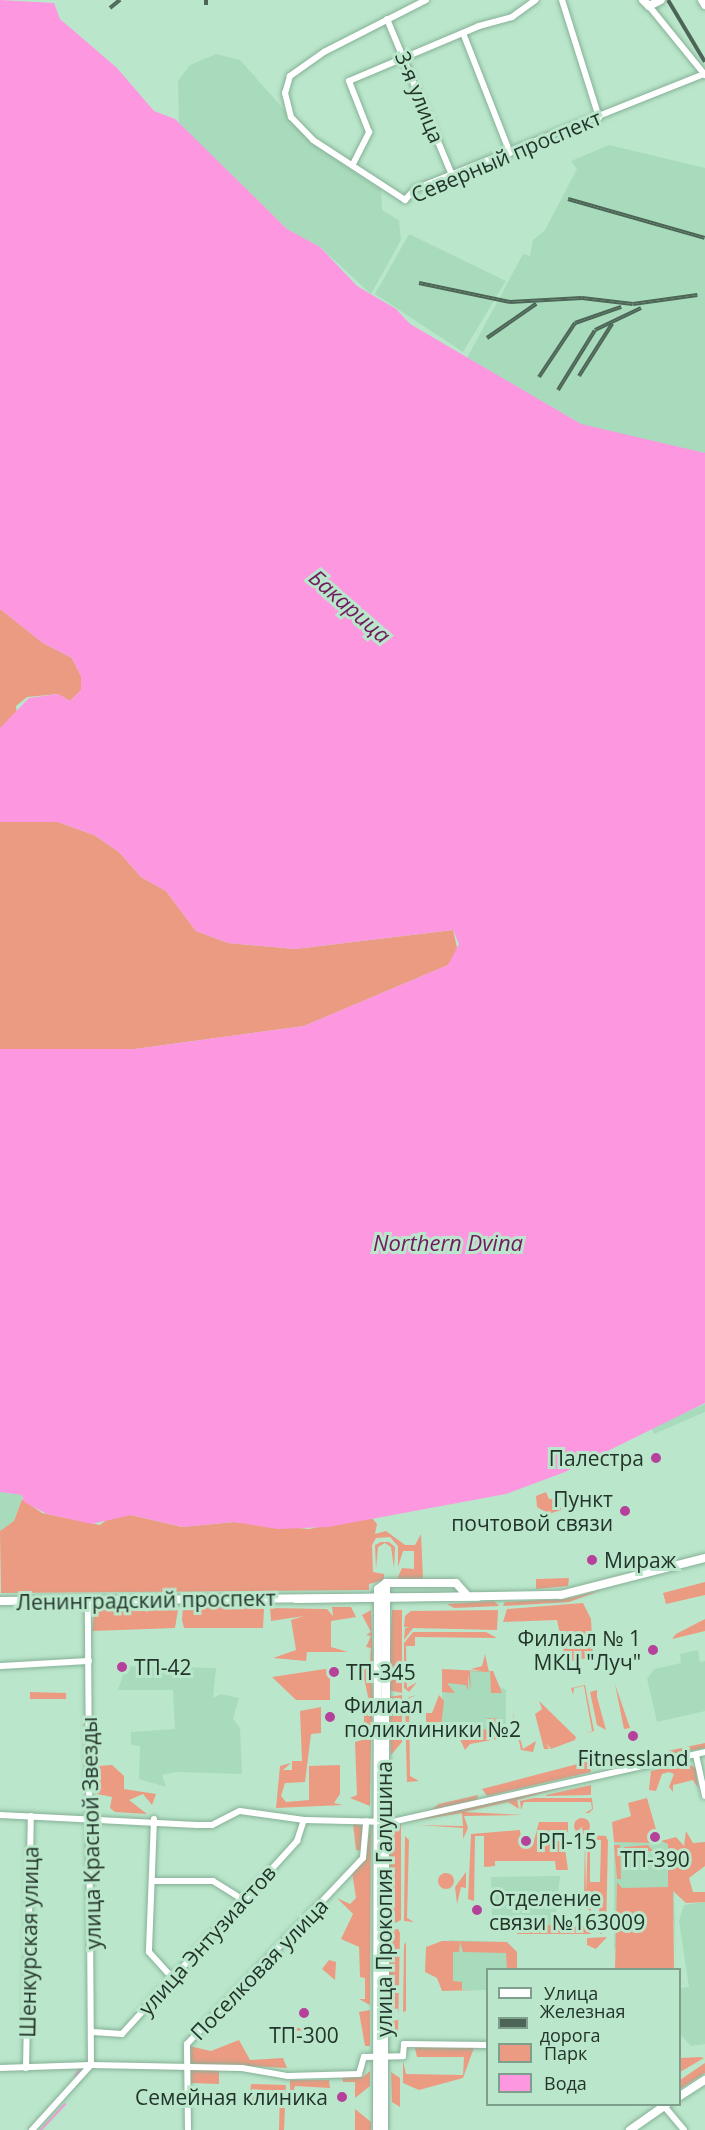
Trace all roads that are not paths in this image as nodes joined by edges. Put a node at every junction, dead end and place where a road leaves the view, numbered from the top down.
1 (426, 0) edge
2 (535, 0) edge
3 (562, 0) edge
4 (661, 0) edge
5 (702, 0) edge
6 (646, 3) edge
7 (705, 5) edge
8 (387, 19) junction
9 (463, 33) junction
10 (404, 56) junction
11 (705, 74) edge
12 (599, 117) junction
13 (510, 153) junction
14 (353, 164) junction
15 (452, 175) junction
16 (705, 1558) edge
17 (466, 1594) junction
18 (478, 1597) junction
19 (381, 1599) junction
20 (88, 1600) junction
21 (0, 1601) edge
22 (88, 1661) junction
23 (0, 1666) edge
24 (705, 1752) edge
25 (696, 1755) junction
26 (705, 1796) edge
27 (0, 1815) edge
28 (31, 1816) junction
29 (93, 1818) junction
30 (154, 1819) junction
31 (304, 1820) junction
32 (366, 1821) junction
33 (381, 1821) junction
34 (152, 1881) junction
35 (243, 1900) junction
36 (173, 1978) junction
37 (93, 2032) junction
38 (486, 2045) edge
39 (380, 2057) junction
40 (92, 2065) junction
41 (0, 2068) edge
42 (26, 2068) junction
43 (187, 2068) junction
44 (705, 2080) edge
45 (681, 2095) edge
46 (665, 2106) edge
47 (667, 2106) edge
48 (32, 2130) edge
49 (188, 2130) edge
50 (377, 2130) edge
51 (384, 2130) edge
52 (630, 2130) edge
53 (684, 2130) edge

1 - 8 street
2 - 9 street
3 - 12 street
4 - 6 main road
5 - 7 main road
6 - 11 street
8 - 10 street, 3-я улица
8 - 14 street, Северный проспект
9 - 10 street
9 - 13 street
10 - 14 street
10 - 15 street, 3-я улица
11 - 12 street, Северный проспект
12 - 13 street, Северный проспект
13 - 15 street, Северный проспект
14 - 15 street, Северный проспект
16 - 18 main road, Ленинградский проспект
17 - 18 main road, Ленинградский проспект
17 - 19 main road, Ленинградский проспект
17 - 19 main road
18 - 19 main road, Ленинградский проспект
19 - 20 main road, Ленинградский проспект
19 - 33 main road, улица Прокопия Галушина
20 - 21 main road, Ленинградский проспект
20 - 22 street, улица Красной Звезды
22 - 23 street
22 - 29 street, улица Красной Звезды
24 - 25 street
25 - 26 street
25 - 33 street
27 - 28 street
28 - 29 street
28 - 42 street, Шенкурская улица
29 - 30 street
29 - 37 street, улица Красной Звезды
30 - 31 street
30 - 34 street
31 - 32 street
31 - 35 street, улица Энтузиастов
32 - 33 street
32 - 43 street, Поселковая улица
33 - 39 main road, улица Прокопия Галушина
34 - 35 street
34 - 36 street
35 - 36 street, улица Энтузиастов
36 - 37 street, улица Энтузиастов
37 - 40 street, улица Красной Звезды
38 - 39 street
39 - 43 street
39 - 50 main road, улица Прокопия Галушина
39 - 51 main road, улица Прокопия Галушина
40 - 42 street
40 - 43 street
40 - 48 street
41 - 42 street
43 - 49 street, Поселковая улица
44 - 45 main road
46 - 52 main road
47 - 53 street

